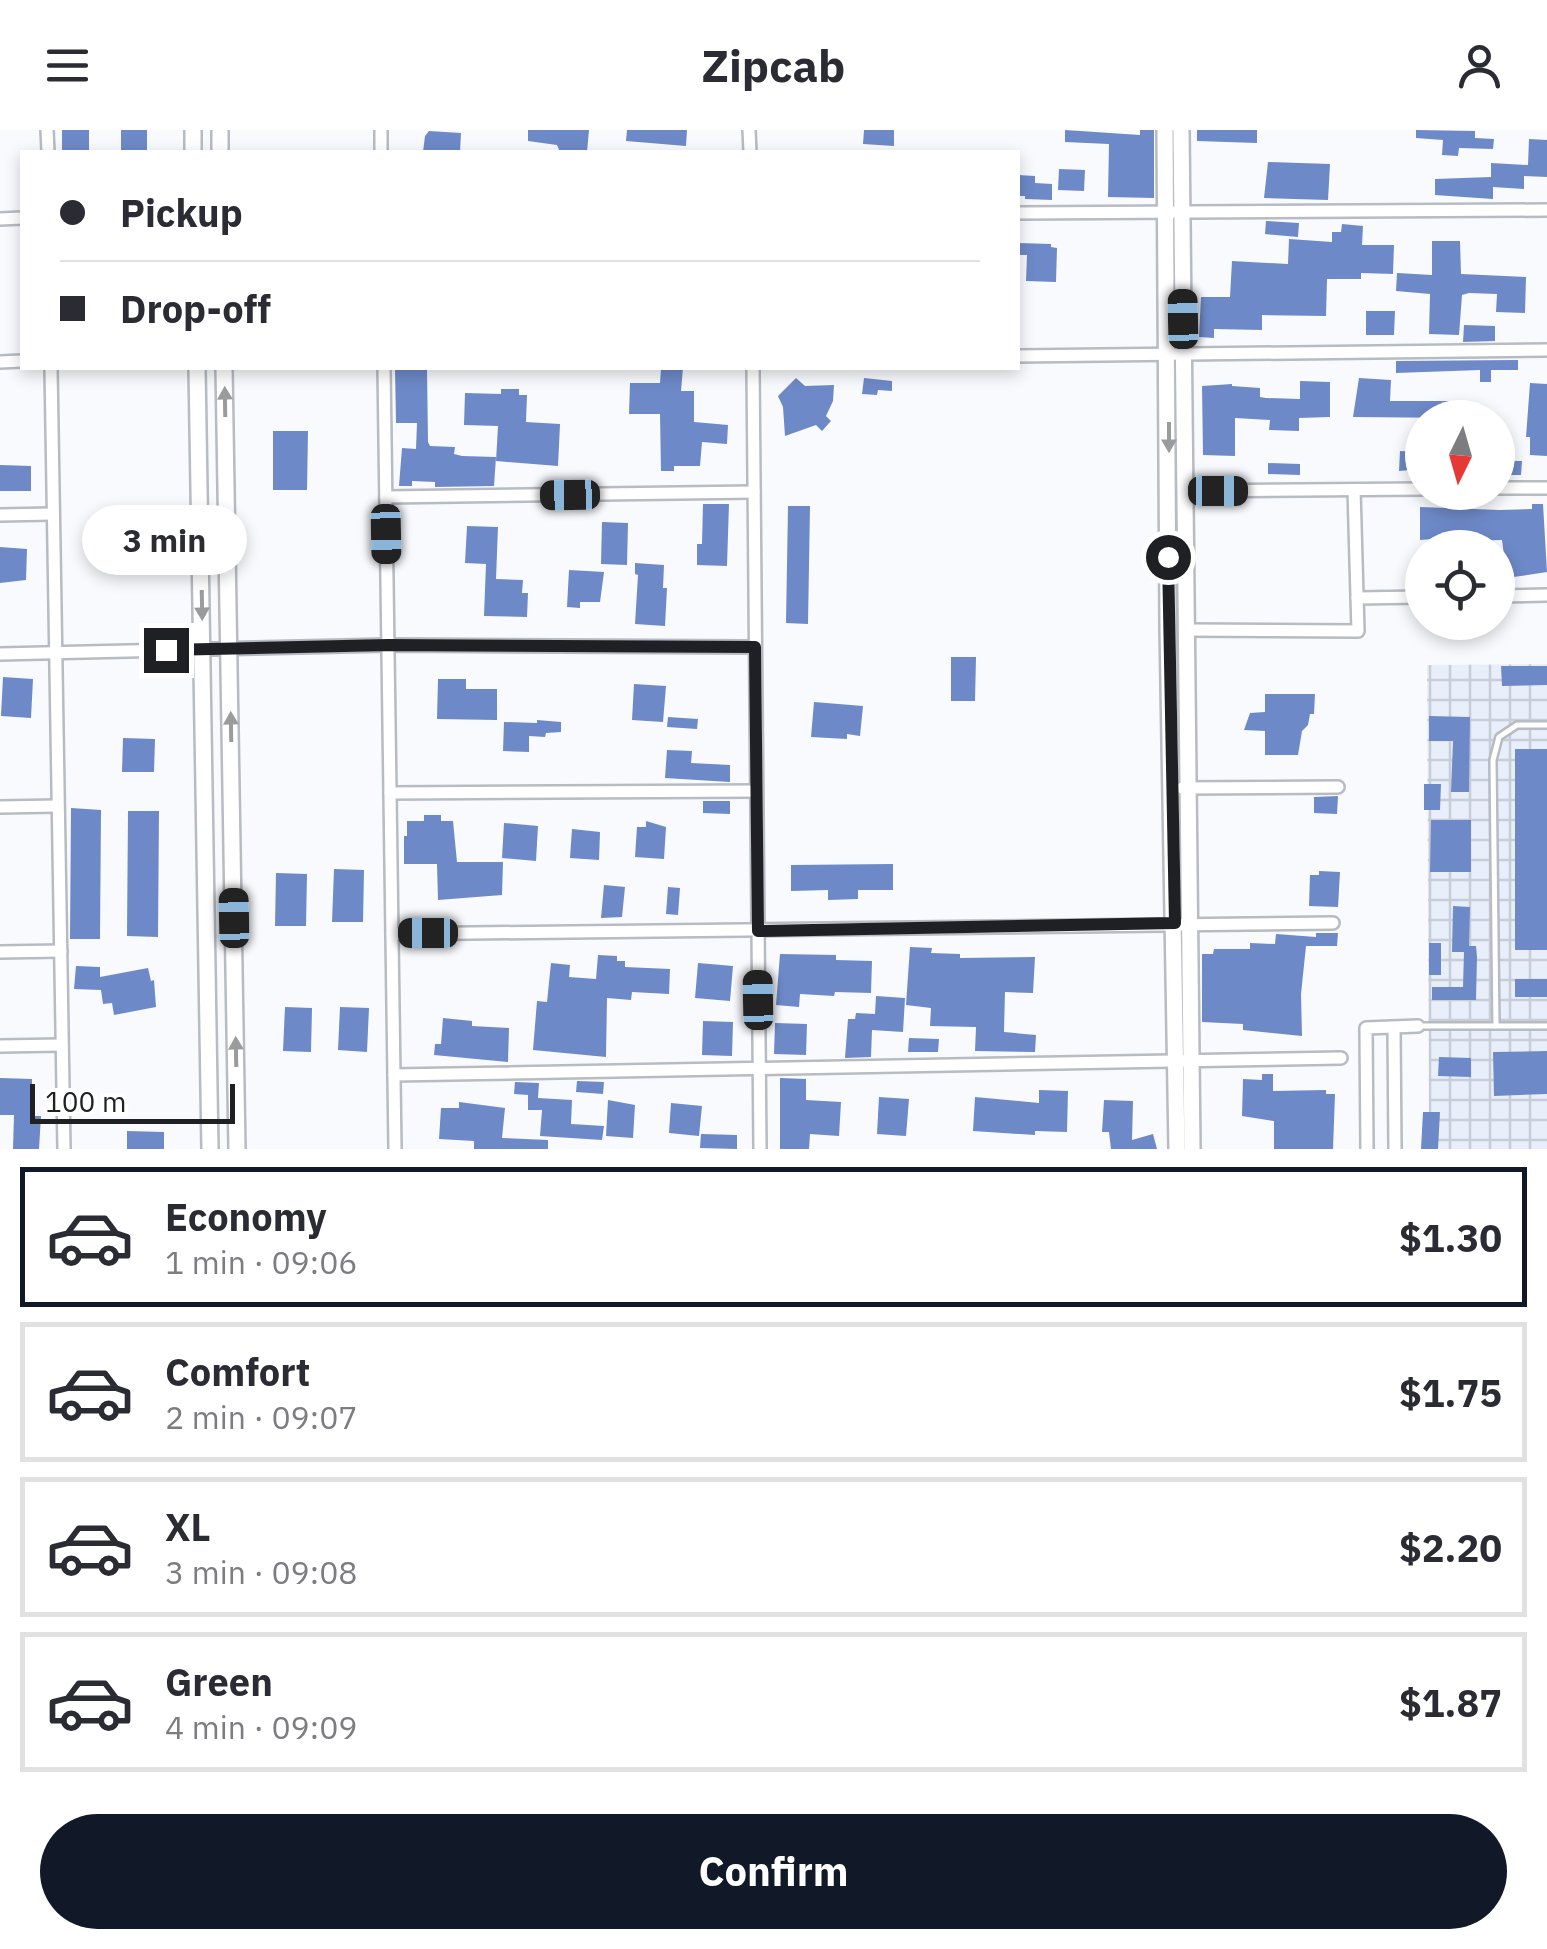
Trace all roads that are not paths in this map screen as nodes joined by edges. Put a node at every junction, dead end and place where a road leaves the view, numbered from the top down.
1 (1165, 130) edge
2 (1181, 130) edge
3 (1547, 210) edge
4 (1174, 213) junction
5 (1020, 214) edge
6 (1547, 350) edge
7 (1176, 354) junction
8 (1020, 356) edge
9 (51, 370) edge
10 (198, 370) edge
11 (224, 370) edge
12 (384, 370) edge
13 (753, 370) edge
14 (1515, 488) edge
15 (1547, 488) edge
16 (1405, 489) edge
17 (1354, 490) junction
18 (754, 492) junction
19 (1184, 492) junction
20 (386, 497) junction
21 (52, 514) junction
22 (0, 515) edge
23 (1547, 595) edge
24 (1515, 596) edge
25 (1405, 597) edge
26 (1357, 598) junction
27 (1186, 630) junction
28 (388, 645) junction
29 (755, 647) junction
30 (230, 649) junction
31 (203, 650) junction
32 (54, 653) junction
33 (0, 654) edge
34 (1547, 725) edge
35 (1338, 786) dead end
36 (1180, 788) junction
37 (756, 791) junction
38 (390, 793) junction
39 (0, 806) edge
40 (57, 806) junction
41 (1182, 923) junction
42 (1333, 923) dead end
43 (758, 931) junction
44 (392, 934) junction
45 (61, 951) junction
46 (0, 952) edge
47 (1418, 1026) joint
48 (1496, 1026) junction
49 (1547, 1026) edge
50 (1394, 1028) junction
51 (0, 1046) edge
52 (62, 1046) junction
53 (1341, 1058) dead end
54 (1184, 1063) junction
55 (759, 1069) junction
56 (394, 1075) junction
57 (64, 1149) edge
58 (210, 1149) edge
59 (237, 1149) edge
60 (394, 1149) edge
61 (760, 1149) edge
62 (1178, 1149) edge
63 (1192, 1149) edge
64 (1367, 1149) edge
65 (1395, 1149) edge

1 - 4 main road
2 - 4 main road
3 - 4 street
4 - 5 street
4 - 7 main road
6 - 7 street
7 - 8 street
7 - 19 main road
7 -> 36 main road
9 - 21 street
10 -> 31 main road
30 -> 11 main road
12 - 20 street
13 - 18 street
14 - 15 street
16 - 17 street
17 - 19 street
17 - 26 street
18 - 20 street
18 - 29 street
19 - 27 main road
20 - 28 street
21 - 22 street
21 - 32 street
23 - 24 street
25 - 26 street
26 - 27 street
27 - 36 main road
28 - 29 street
28 - 30 street
28 - 38 street
29 - 37 street
30 - 31 street
59 -> 30 main road
31 - 32 street
31 - 58 main road
32 - 33 street
32 - 40 street
34 - 48 lane
35 - 36 street
36 - 41 main road
37 - 38 street
37 - 43 street
38 - 44 street
39 - 40 street
40 - 45 street
41 - 42 street
41 - 43 street
41 - 54 main road
43 - 44 street
43 - 55 street
44 - 56 street
45 - 46 street
45 - 52 street
47 - 48 lane
47 - 50 street
48 - 49 lane
50 - 64 street
50 - 65 street
51 - 52 street
52 - 57 street
53 - 54 street
54 - 55 street
54 - 62 main road
54 - 63 main road
55 - 56 street
55 - 61 street
56 - 60 street

